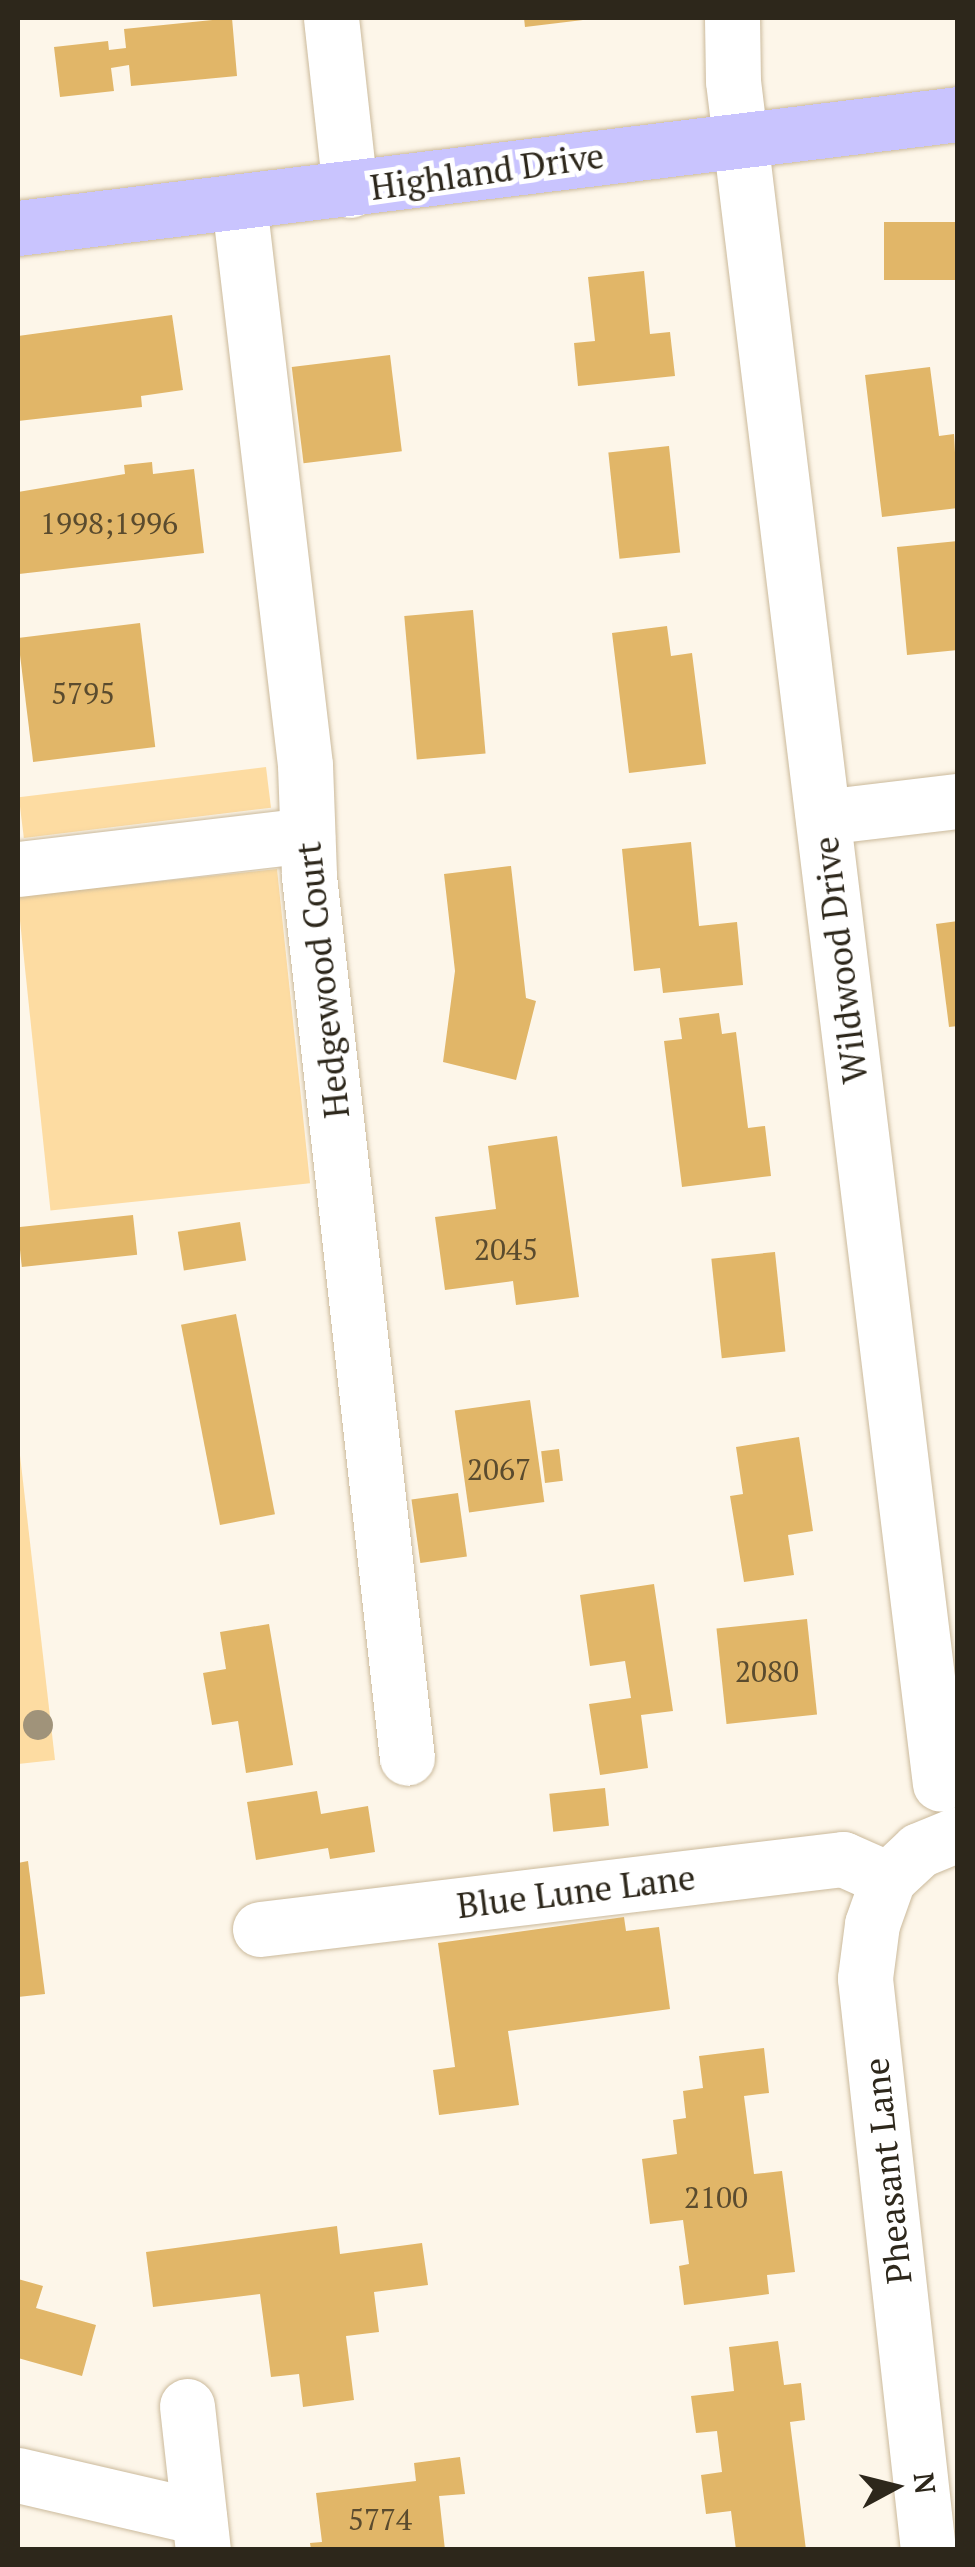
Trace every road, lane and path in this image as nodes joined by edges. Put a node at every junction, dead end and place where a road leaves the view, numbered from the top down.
1 (331, 18) edge
2 (732, 18) edge
3 (958, 114) edge
4 (741, 136) junction
5 (350, 190) junction
6 (239, 203) junction
7 (18, 228) edge
8 (958, 801) edge
9 (823, 817) junction
10 (307, 835) junction
11 (18, 868) edge
12 (407, 1758) dead end
13 (940, 1783) dead end
14 (958, 1834) edge
15 (888, 1879) junction
16 (260, 1928) dead end
17 (187, 2406) dead end
18 (18, 2475) edge
19 (201, 2533) edge
20 (928, 2550) edge

1 - 5 street
2 - 4 street, Wildwood Drive
3 - 4 main road, Highland Drive
4 - 5 main road, Highland Drive
4 - 9 street, Wildwood Drive
5 - 6 main road, Highland Drive
6 - 7 main road, Highland Drive
6 - 10 street, Hedgewood Court
8 - 9 street
9 - 13 street, Wildwood Drive
10 - 11 street
10 - 12 street, Hedgewood Court
14 - 15 street
15 - 16 street, Blue Lune Lane
15 - 20 street, Pheasant Lane
17 - 19 street
18 - 19 street

